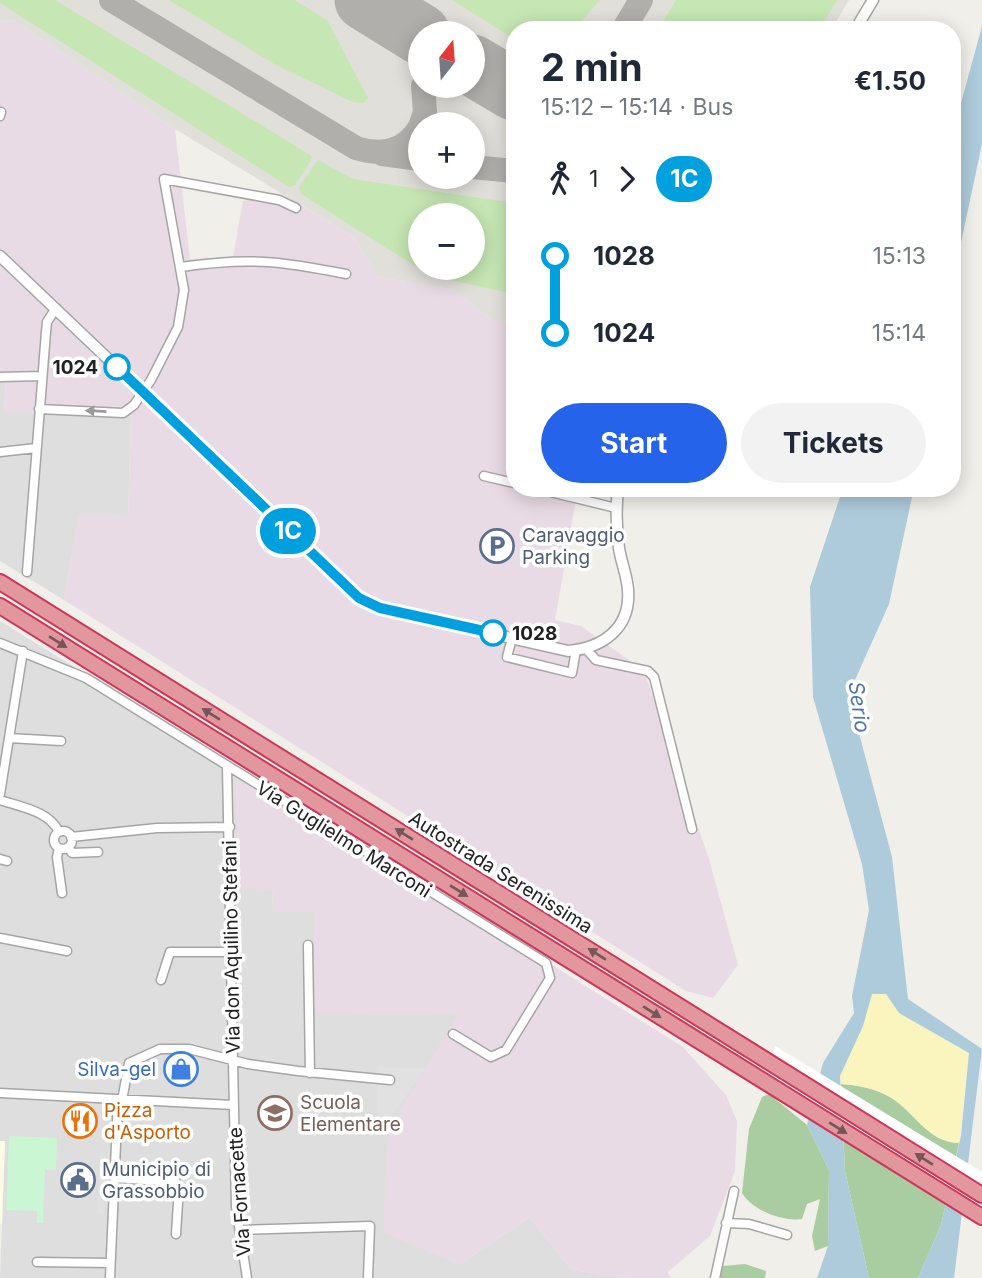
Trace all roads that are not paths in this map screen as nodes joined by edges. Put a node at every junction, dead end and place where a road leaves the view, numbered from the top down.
1 (873, 0) edge
2 (860, 21) edge
3 (296, 208) dead end
4 (0, 256) edge
5 (181, 267) junction
6 (346, 274) dead end
7 (56, 308) junction
8 (42, 376) junction
9 (0, 377) edge
10 (142, 391) junction
11 (39, 408) junction
12 (36, 448) junction
13 (0, 452) edge
14 (484, 476) dead end
15 (506, 481) edge
16 (583, 497) edge
17 (617, 497) edge
18 (616, 508) junction
19 (27, 572) dead end
20 (0, 582) edge
21 (0, 606) edge
22 (512, 638) junction
23 (0, 643) edge
24 (581, 650) junction
25 (23, 651) junction
26 (9, 738) junction
27 (61, 741) dead end
28 (4, 749) edge
29 (227, 767) junction
30 (237, 773) junction
31 (230, 789) junction
32 (0, 794) edge
33 (0, 800) edge
34 (230, 827) junction
35 (692, 829) dead end
36 (59, 832) junction
37 (71, 837) junction
38 (63, 848) junction
39 (98, 852) dead end
40 (62, 894) dead end
41 (0, 938) edge
42 (308, 945) dead end
43 (67, 951) dead end
44 (232, 952) junction
45 (162, 980) dead end
46 (453, 1034) dead end
47 (233, 1058) junction
48 (310, 1073) junction
49 (390, 1080) dead end
50 (0, 1093) edge
51 (120, 1100) junction
52 (233, 1105) junction
53 (114, 1178) junction
54 (734, 1191) dead end
55 (982, 1195) edge
56 (982, 1217) edge
57 (726, 1223) junction
58 (240, 1230) junction
59 (176, 1234) dead end
60 (787, 1235) dead end
61 (37, 1262) dead end
62 (110, 1263) junction
63 (110, 1278) edge
64 (247, 1278) edge
65 (368, 1278) edge
66 (715, 1278) edge

1 - 2 street
3 - 5 street
4 - 7 street
5 - 6 street
5 - 10 street
7 - 8 street
7 - 10 street
8 - 9 street
8 - 11 street
10 -> 11 street
10 - 22 street
11 - 12 street
12 - 13 street
12 - 19 street
14 - 15 street
16 - 18 street
17 - 18 street
18 - 24 street
55 -> 20 highway, Autostrada Serenissima
21 -> 56 highway, Autostrada Serenissima
22 - 24 street
22 - 24 street
23 - 25 street, Via Guglielmo Marconi
24 - 35 street
25 - 26 street
25 - 29 street, Via Guglielmo Marconi
26 - 27 street
26 - 28 street
28 - 32 street
29 - 30 street, Via Guglielmo Marconi
29 - 31 street, Via don Aquilino Stefani
30 - 31 street, Via don Aquilino Stefani
30 - 46 street, Via Guglielmo Marconi
31 - 34 street, Via don Aquilino Stefani
33 - 36 street
34 - 37 street
34 - 44 street, Via don Aquilino Stefani
36 - 37 street
36 - 38 street
37 - 38 street
38 - 39 street
38 - 40 street
41 - 43 street
42 - 48 street
44 - 45 street
44 - 47 street, Via don Aquilino Stefani
47 - 48 street
47 - 51 street
47 - 52 street, Via don Aquilino Stefani
48 - 49 street
50 - 51 street
51 - 52 street
51 - 53 street
52 - 58 street, Via Fornacette
53 - 59 street
53 - 62 street
54 - 57 street
57 - 60 street
57 - 66 street
58 - 64 street, Via Fornacette
58 - 65 street
61 - 62 street
62 - 63 street

